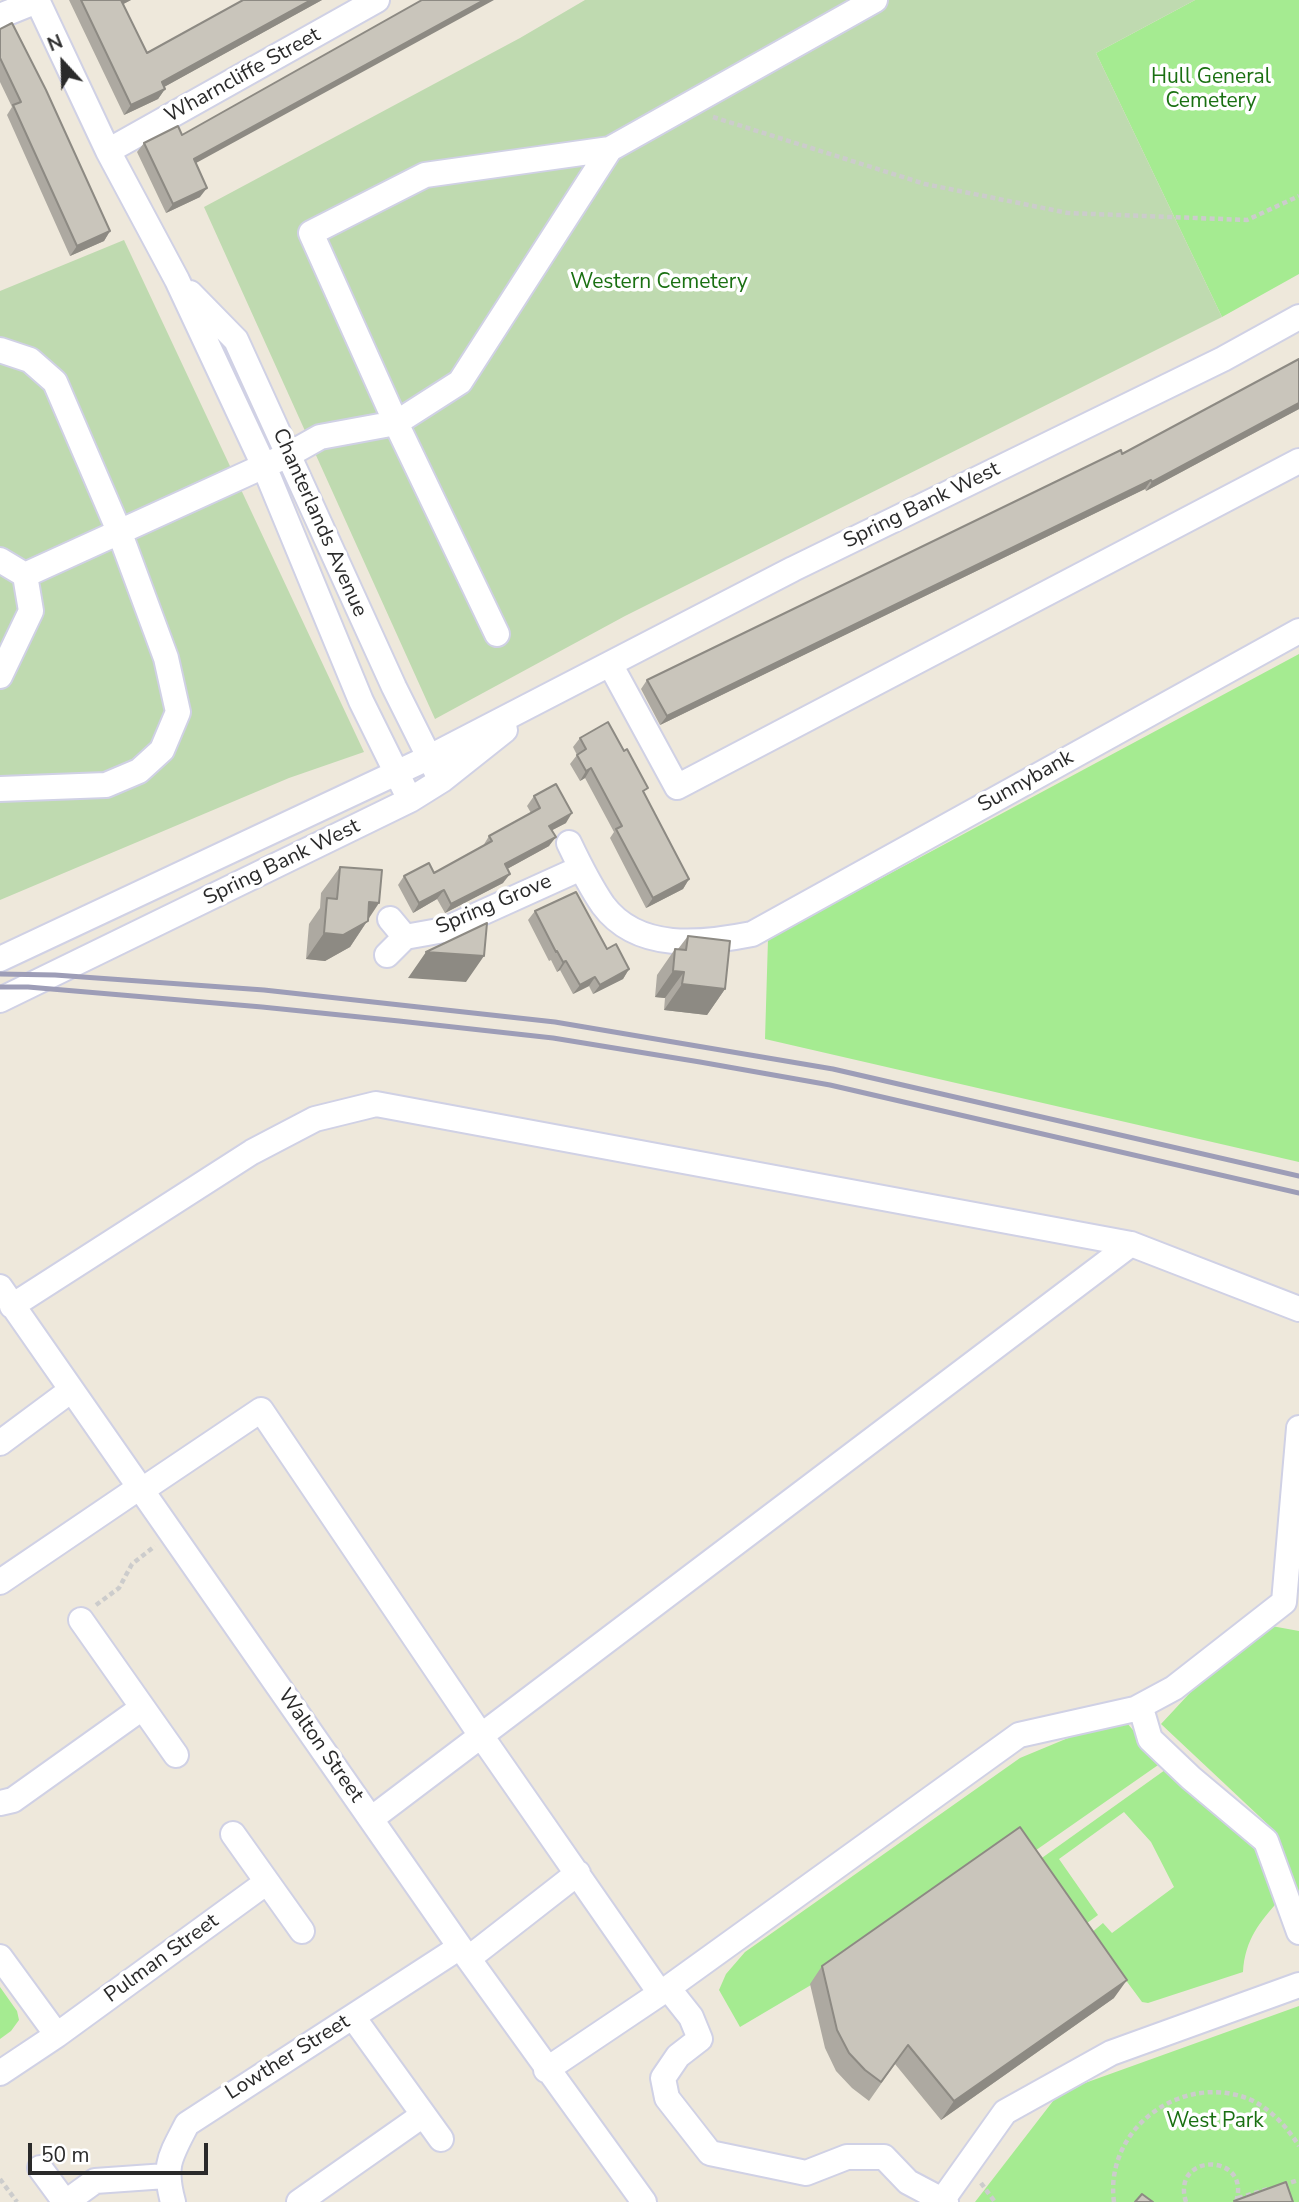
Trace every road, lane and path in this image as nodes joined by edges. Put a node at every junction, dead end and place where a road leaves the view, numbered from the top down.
1 (377, 0) edge
2 (875, 0) edge
3 (37, 1) edge
4 (0, 16) edge
5 (682, 107) junction
6 (610, 149) junction
7 (108, 151) junction
8 (1299, 196) edge
9 (177, 280) junction
10 (1299, 317) edge
11 (0, 350) edge
12 (396, 423) junction
13 (288, 455) junction
14 (1299, 461) edge
15 (264, 466) junction
16 (119, 531) junction
17 (0, 560) edge
18 (25, 575) junction
19 (1299, 631) edge
20 (497, 634) dead end
21 (610, 664) junction
22 (0, 676) edge
23 (547, 697) junction
24 (428, 758) junction
25 (397, 771) junction
26 (442, 780) junction
27 (0, 789) edge
28 (410, 800) junction
29 (569, 843) dead end
30 (581, 868) junction
31 (387, 955) dead end
32 (0, 960) edge
33 (0, 1000) edge
34 (1131, 1244) junction
35 (6, 1297) edge
36 (1299, 1309) edge
37 (71, 1391) junction
38 (1299, 1427) edge
39 (0, 1443) edge
40 (141, 1488) junction
41 (172, 1533) junction
42 (0, 1582) edge
43 (81, 1620) joint
44 (142, 1708) junction
45 (1135, 1709) junction
46 (482, 1737) junction
47 (176, 1755) dead end
48 (0, 1803) edge
49 (371, 1819) junction
50 (233, 1834) dead end
51 (578, 1873) junction
52 (267, 1882) junction
53 (302, 1931) dead end
54 (1299, 1932) edge
55 (464, 1953) junction
56 (0, 1957) edge
57 (1299, 1985) edge
58 (664, 1990) junction
59 (353, 2017) junction
60 (57, 2035) junction
61 (546, 2070) junction
62 (0, 2073) edge
63 (423, 2115) junction
64 (441, 2139) dead end
65 (1299, 2146) edge
66 (40, 2168) dead end
67 (166, 2176) junction
68 (0, 2179) edge
69 (1299, 2180) edge
70 (1237, 2200) edge
71 (943, 2201) edge
72 (17, 2202) edge
73 (65, 2202) edge
74 (173, 2202) edge
75 (299, 2202) edge
76 (644, 2202) edge
77 (1114, 2202) edge
78 (1186, 2202) edge

1 - 7 street, Wharncliffe Street
2 - 5 street
3 - 4 street
3 - 7 street, Chanterlands Avenue
5 - 6 street
5 - 8 path
6 - 12 street
6 - 12 street
7 - 9 street, Chanterlands Avenue
9 - 13 street, Chanterlands Avenue
9 - 15 street, Chanterlands Avenue
10 - 21 street, Spring Bank West
11 - 16 street
12 - 13 street
12 - 20 street
13 - 15 street
13 - 24 street, Chanterlands Avenue
14 - 21 street
15 - 16 street
15 - 25 street, Chanterlands Avenue
16 - 18 street
16 - 27 street
17 - 18 street
18 - 22 street
19 - 30 street, Sunnybank
21 - 23 street, Spring Bank West
23 - 24 street, Spring Bank West
23 - 26 street, Spring Bank West
24 - 25 street, Spring Bank West
24 - 26 street, Chanterlands Avenue
25 - 28 street, Chanterlands Avenue
25 - 32 street, Spring Bank West
26 - 28 street, Spring Bank West
28 - 33 street, Spring Bank West
29 - 30 street
30 - 31 street, Spring Grove
34 - 35 street
34 - 36 street
34 - 46 street
35 - 37 street, Walton Street
37 - 39 street
37 - 40 street, Walton Street
38 - 45 street
40 - 41 street, Walton Street
40 - 42 street
40 - 46 street
41 - 43 path
41 - 49 street, Walton Street
43 - 44 street
44 - 47 street
44 - 48 street
45 - 54 street
45 - 58 street
46 - 49 street
46 - 51 street
49 - 55 street, Walton Street
50 - 52 street
51 - 55 street, Lowther Street
51 - 58 street
52 - 53 street
52 - 60 street, Pulman Street
55 - 59 street, Lowther Street
55 - 61 street, Walton Street
56 - 60 street
57 - 71 street
58 - 61 street
58 - 71 street
59 - 63 street
59 - 67 street, Lowther Street
60 - 62 street, Pulman Street
61 - 76 street, Walton Street
63 - 64 street
63 - 75 street
65 - 77 path
66 - 73 street
67 - 73 street
67 - 74 street
68 - 72 path
69 - 70 path
70 - 78 path

